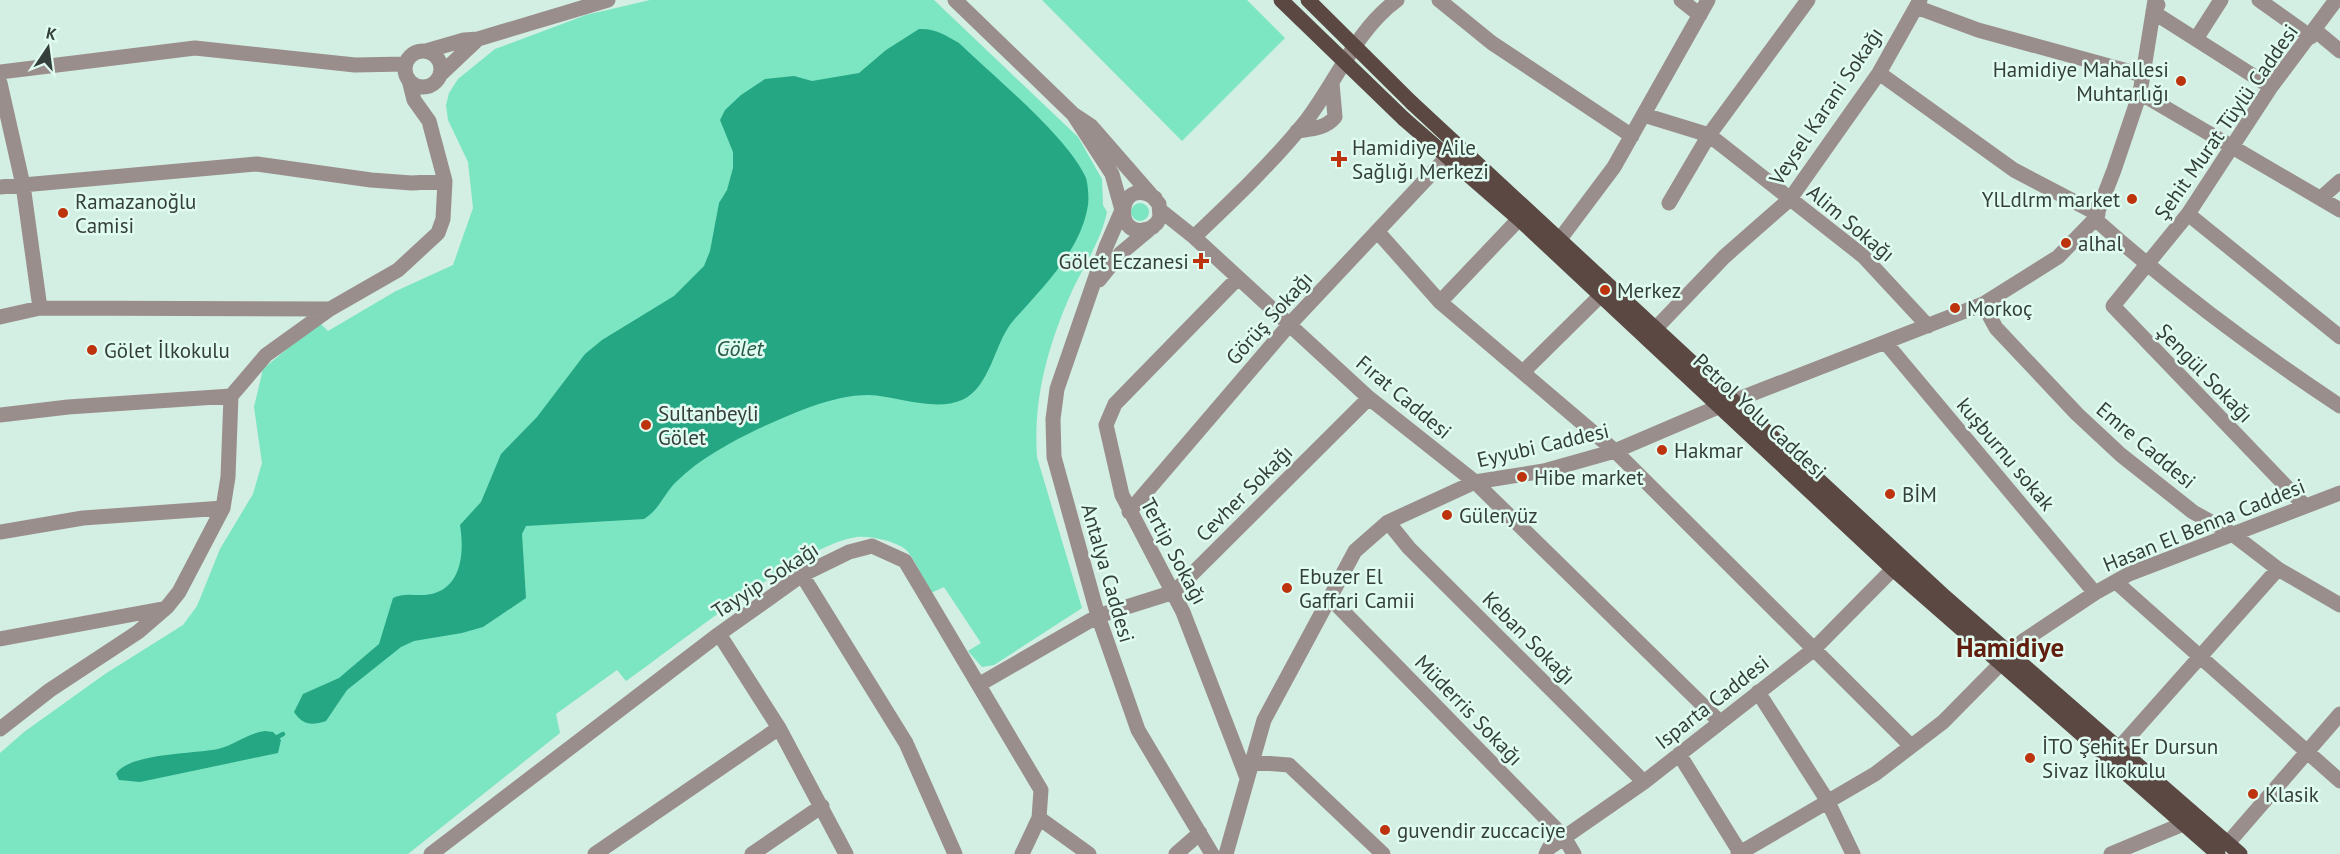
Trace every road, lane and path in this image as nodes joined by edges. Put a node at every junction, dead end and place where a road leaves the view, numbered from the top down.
1 (562, 0) edge
2 (608, 0) edge
3 (955, 0) edge
4 (1281, 0) edge
5 (1308, 0) edge
6 (1397, 0) edge
7 (1439, 0) edge
8 (1681, 0) edge
9 (1708, 0) edge
10 (1808, 0) edge
11 (2221, 0) edge
12 (2259, 0) edge
13 (2336, 0) edge
14 (1918, 3) edge
15 (2156, 4) edge
16 (583, 8) junction
17 (1700, 15) junction
18 (2313, 34) junction
19 (478, 39) junction
20 (2196, 39) junction
21 (426, 51) junction
22 (2340, 51) edge
23 (405, 63) junction
24 (0, 72) edge
25 (1879, 73) junction
26 (2142, 75) junction
27 (437, 79) junction
28 (408, 80) junction
29 (0, 82) edge
30 (1332, 83) junction
31 (2271, 87) junction
32 (2140, 93) junction
33 (1073, 114) junction
34 (1644, 115) junction
35 (429, 121) junction
36 (1297, 131) junction
37 (1709, 135) junction
38 (1632, 136) junction
39 (2234, 146) junction
40 (1447, 157) junction
41 (446, 181) junction
42 (2340, 181) edge
43 (22, 185) junction
44 (0, 187) edge
45 (2322, 197) junction
46 (1790, 199) junction
47 (1669, 203) dead end
48 (1157, 204) junction
49 (1122, 210) junction
50 (2340, 210) edge
51 (2188, 214) junction
52 (2096, 216) junction
53 (1519, 219) junction
54 (1153, 227) junction
55 (1377, 231) junction
56 (1194, 237) junction
57 (1560, 239) junction
58 (2147, 266) junction
59 (1238, 278) junction
60 (1094, 288) junction
61 (1600, 296) junction
62 (1440, 302) junction
63 (1983, 304) junction
64 (40, 308) junction
65 (330, 309) junction
66 (0, 317) edge
67 (1289, 325) junction
68 (1928, 326) junction
69 (1656, 328) junction
70 (2340, 337) edge
71 (1885, 342) junction
72 (1523, 372) junction
73 (231, 396) junction
74 (1369, 398) junction
75 (1734, 401) junction
76 (2340, 406) edge
77 (1718, 407) junction
78 (0, 415) edge
79 (1615, 451) junction
80 (1475, 482) junction
81 (2340, 494) edge
82 (2305, 506) junction
83 (222, 508) junction
84 (1129, 512) junction
85 (1388, 522) junction
86 (0, 532) edge
87 (2231, 533) junction
88 (1893, 569) junction
89 (2278, 569) junction
90 (802, 575) junction
91 (2116, 582) junction
92 (1174, 592) junction
93 (2095, 593) junction
94 (1330, 598) junction
95 (2340, 605) edge
96 (167, 607) junction
97 (1098, 616) junction
98 (719, 634) junction
99 (0, 639) edge
100 (1813, 650) junction
101 (2202, 656) junction
102 (2006, 658) junction
103 (980, 684) junction
104 (1758, 692) junction
105 (2340, 714) edge
106 (1720, 722) junction
107 (779, 728) junction
108 (0, 729) edge
109 (1911, 746) junction
110 (2119, 748) junction
111 (2307, 750) junction
112 (1679, 754) junction
113 (1252, 762) junction
114 (1247, 778) junction
115 (2340, 781) edge
116 (1644, 782) junction
117 (1827, 800) junction
118 (822, 806) junction
119 (1039, 818) junction
120 (2183, 824) junction
121 (1200, 833) junction
122 (1564, 837) junction
123 (615, 849) edge
124 (2223, 849) edge
125 (2115, 853) edge
126 (431, 854) edge
127 (595, 854) edge
128 (752, 854) edge
129 (846, 854) edge
130 (955, 854) edge
131 (1022, 854) edge
132 (1089, 854) edge
133 (1176, 854) edge
134 (1212, 854) edge
135 (1226, 854) edge
136 (1383, 854) edge
137 (1546, 854) edge
138 (1574, 854) edge
139 (1740, 854) edge
140 (1853, 854) edge
141 (2240, 854) edge

1 - 16 street
2 - 16 street
3 - 33 street
4 - 40 main road, Petrol Yolu Caddesi, bridge
5 - 57 main road, Petrol Yolu Caddesi, bridge
6 - 30 street
7 - 38 street
8 - 17 street
9 - 17 street
10 - 37 street
11 - 20 street
12 - 18 street
13 - 18 street, Şehit Murat Tüylü Caddesi
14 - 25 street, Veysel Karani Sokağı
14 - 26 street
15 - 20 street
15 - 26 street, Eyyubi Caddesi
16 - 19 street
17 - 34 street
18 - 22 street
18 - 31 street, Şehit Murat Tüylü Caddesi
19 - 21 street
19 - 27 street
20 - 31 street
21 - 23 street
21 - 27 street
23 - 24 street
23 - 28 street
25 - 46 street, Veysel Karani Sokağı
25 - 52 street
26 - 32 street, Eyyubi Caddesi
27 - 28 street
27 - 35 street
28 - 35 street
29 - 43 street
30 - 36 street
30 - 36 street
31 - 39 street, Şehit Murat Tüylü Caddesi
32 - 39 street
32 - 52 street, Eyyubi Caddesi
33 - 48 street, Fırat Caddesi
33 - 49 street
34 - 37 street, Alim Sokağı
34 - 38 street
35 - 41 street
36 - 56 street
37 - 46 street, Alim Sokağı
37 - 47 street
38 - 57 street
39 - 45 street
39 - 51 street, Şehit Murat Tüylü Caddesi
40 - 53 main road, Petrol Yolu Caddesi
40 - 55 street, Görüş Sokağı
41 - 43 street
41 - 65 street
42 - 45 street
43 - 44 street
43 - 64 street
45 - 50 street
46 - 68 street, Alim Sokağı
46 - 69 street, Veysel Karani Sokağı
48 - 49 street
48 - 54 street
48 - 56 street, Fırat Caddesi
49 - 54 street
49 - 60 street
51 - 58 street, Şehit Murat Tüylü Caddesi
51 - 70 street
52 - 58 street
52 - 63 street, Eyyubi Caddesi
53 - 61 main road, Petrol Yolu Caddesi
53 - 62 street
54 - 60 street
55 - 62 street
55 - 67 street, Görüş Sokağı
56 - 59 street, Fırat Caddesi
57 - 69 main road, Petrol Yolu Caddesi
58 - 76 street
58 - 82 street, Şengül Sokağı
59 - 67 street, Fırat Caddesi
59 - 84 street, Tertip Sokağı
60 - 97 street, Antalya Caddesi
61 - 72 street
61 - 77 main road, Petrol Yolu Caddesi
62 - 72 street
63 - 68 street, Eyyubi Caddesi
63 - 87 street, Emre Caddesi
64 - 65 street
64 - 66 street
65 - 73 street
67 - 74 street, Fırat Caddesi
67 - 84 street, Görüş Sokağı
68 - 71 street, Eyyubi Caddesi
69 - 75 main road, Petrol Yolu Caddesi
71 - 75 street, Eyyubi Caddesi
71 - 93 street, kuşburnu sokak
72 - 79 street
73 - 78 street
73 - 83 street
74 - 80 street, Fırat Caddesi
74 - 92 street, Cevher Sokağı
75 - 77 street, Eyyubi Caddesi
75 - 102 main road, Petrol Yolu Caddesi
77 - 79 street, Eyyubi Caddesi
77 - 88 main road, Petrol Yolu Caddesi
79 - 80 street, Eyyubi Caddesi
79 - 100 street
80 - 85 street, Eyyubi Caddesi
80 - 106 street, Fırat Caddesi
81 - 82 street, Hasan El Benna Caddesi
82 - 87 street, Hasan El Benna Caddesi
83 - 86 street
83 - 96 street
84 - 92 street, Tertip Sokağı
85 - 94 street, Eyyubi Caddesi
85 - 116 street, Keban Sokağı
87 - 89 street, Emre Caddesi
87 - 91 street, Hasan El Benna Caddesi
88 - 100 street, Isparta Caddesi
88 - 102 main road, Petrol Yolu Caddesi
89 - 95 street, Emre Caddesi
89 - 101 street
90 - 98 street, Tayyip Sokağı
90 - 103 street, Tayyip Sokağı
90 - 130 street
91 - 93 street, Hasan El Benna Caddesi
91 - 101 street
92 - 97 street, Cevher Sokağı
92 - 114 street, Tertip Sokağı
93 - 102 street, Hasan El Benna Caddesi
94 - 113 street, Eyyubi Caddesi
94 - 122 street, Müderris Sokağı
96 - 99 street
96 - 108 street
97 - 103 street, Cevher Sokağı
97 - 121 street, Antalya Caddesi
98 - 107 street
98 - 126 street, Tayyip Sokağı
100 - 104 street, Isparta Caddesi
100 - 109 street
101 - 110 street
101 - 111 street
102 - 109 street, Hasan El Benna Caddesi
102 - 110 main road, Petrol Yolu Caddesi
102 - 120 main road, Petrol Yolu Caddesi
103 - 119 street, Tayyip Sokağı
104 - 106 street, Isparta Caddesi
104 - 117 street
105 - 111 street
106 - 112 street, Isparta Caddesi
107 - 118 street
107 - 123 street
109 - 117 street, Hasan El Benna Caddesi
110 - 124 main road, Petrol Yolu Caddesi
111 - 115 street
111 - 124 street
112 - 116 street, Isparta Caddesi
112 - 139 street
113 - 114 street, Eyyubi Caddesi
113 - 136 street
114 - 135 street, Eyyubi Caddesi
116 - 122 street, Isparta Caddesi
117 - 139 street, Hasan El Benna Caddesi
117 - 140 street
118 - 128 street
118 - 129 street
119 - 131 street
119 - 132 street
120 - 124 main road, Petrol Yolu Caddesi
120 - 125 street
121 - 133 street
121 - 134 street, Antalya Caddesi
122 - 137 street, Isparta Caddesi
122 - 138 street, Müderris Sokağı
123 - 127 street
124 - 141 main road, Petrol Yolu Caddesi

